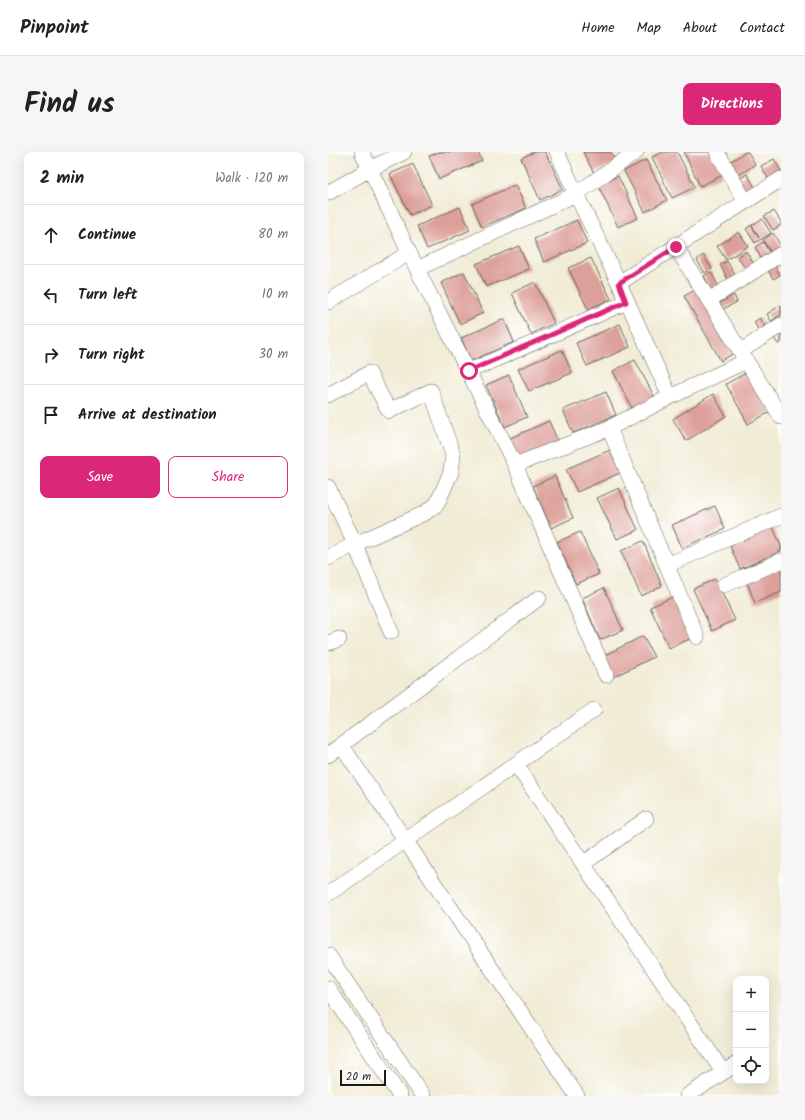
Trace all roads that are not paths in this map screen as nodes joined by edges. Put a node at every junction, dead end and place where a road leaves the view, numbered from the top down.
1 (362, 152) edge
2 (404, 152) edge
3 (557, 152) edge
4 (636, 152) edge
5 (722, 154) edge
6 (370, 168) junction
7 (781, 179) edge
8 (328, 193) edge
9 (576, 194) junction
10 (745, 201) junction
11 (676, 247) junction
12 (409, 253) junction
13 (779, 260) edge
14 (417, 269) junction
15 (619, 283) junction
16 (709, 300) junction
17 (328, 302) edge
18 (626, 302) junction
19 (781, 325) edge
20 (744, 356) junction
21 (469, 371) junction
22 (328, 395) edge
23 (670, 397) junction
24 (781, 417) edge
25 (610, 428) junction
26 (514, 465) junction
27 (328, 487) edge
28 (781, 516) edge
29 (355, 544) junction
30 (328, 558) edge
31 (781, 561) edge
32 (667, 565) junction
33 (724, 585) dead end
34 (539, 598) dead end
35 (390, 632) dead end
36 (697, 637) dead end
37 (606, 675) dead end
38 (594, 710) dead end
39 (342, 746) junction
40 (328, 755) edge
41 (516, 764) junction
42 (646, 819) dead end
43 (406, 840) junction
44 (583, 864) junction
45 (328, 894) edge
46 (328, 955) edge
47 (328, 988) edge
48 (733, 1066) edge
49 (723, 1072) junction
50 (400, 1096) edge
51 (423, 1096) edge
52 (577, 1096) edge
53 (687, 1096) edge

1 - 6 street
2 - 6 street
3 - 9 street
4 - 9 street
5 - 10 street
6 - 8 street
6 - 12 street
7 - 10 street
9 - 14 street
9 - 15 street
10 - 11 street
11 - 15 street
11 - 16 street
12 - 14 street
12 - 17 street
13 - 16 street
14 - 21 street
15 - 18 street
16 - 20 street
18 - 21 street
18 - 23 street
19 - 20 street
20 - 23 street
20 - 24 street
21 - 26 street
22 - 29 street
23 - 25 street
25 - 26 street
25 - 32 street
26 - 37 street
27 - 29 street
28 - 32 street
29 - 30 street
29 - 35 street
31 - 33 street
32 - 36 street
34 - 39 street
38 - 41 street
39 - 40 street
39 - 43 street
41 - 43 street
41 - 44 street
42 - 44 street
43 - 45 street
43 - 52 street
44 - 49 street
46 - 51 street
47 - 50 street
48 - 49 street
49 - 53 street

